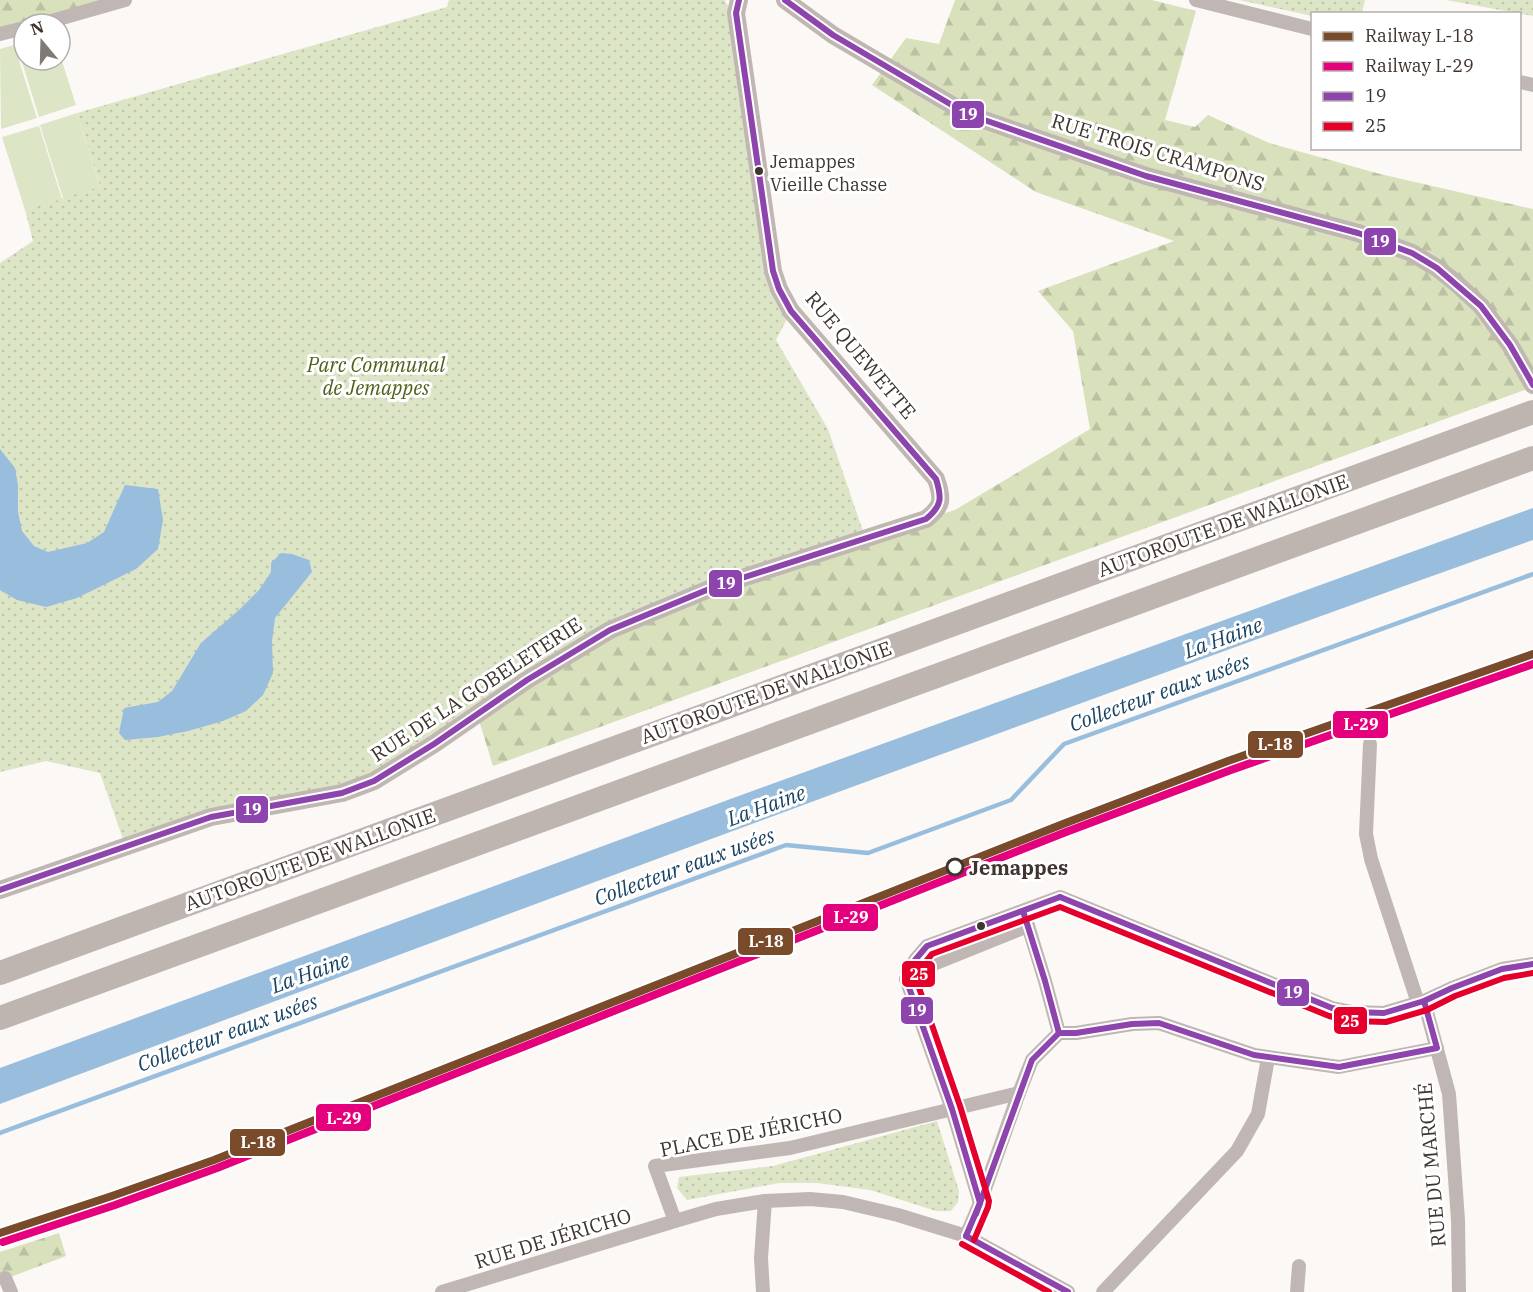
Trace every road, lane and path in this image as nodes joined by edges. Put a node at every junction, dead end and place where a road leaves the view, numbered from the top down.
1 (125, 0) edge
2 (739, 0) edge
3 (785, 0) edge
4 (1196, 0) edge
5 (72, 15) edge
6 (1311, 29) edge
7 (1533, 385) edge
8 (1533, 412) edge
9 (1533, 458) edge
10 (936, 479) joint
11 (1370, 744) dead end
12 (0, 890) edge
13 (1023, 911) junction
14 (1028, 926) junction
15 (1533, 964) edge
16 (0, 973) edge
17 (906, 979) junction
18 (1421, 1002) junction
19 (0, 1018) edge
20 (1059, 1033) junction
21 (1437, 1048) junction
22 (1268, 1058) junction
23 (1019, 1093) junction
24 (952, 1109) junction
25 (765, 1201) junction
26 (981, 1203) junction
27 (675, 1221) junction
28 (966, 1236) junction
29 (1299, 1266) dead end
30 (5, 1278) dead end
31 (11, 1292) edge
32 (442, 1292) edge
33 (763, 1292) edge
34 (1068, 1292) edge
35 (1102, 1292) edge
36 (1297, 1292) edge
37 (1459, 1292) edge

1 - 5 street
2 - 10 street, RUE QUEWETTE
3 - 7 street, RUE TROIS CRAMPONS
4 - 6 street
8 - 16 highway, AUTOROUTE DE WALLONIE
9 - 19 highway
10 - 12 street, RUE DE LA GOBELETERIE
11 - 18 street, RUE DU MARCHÉ
13 - 14 street
13 - 17 street
13 - 18 street
14 - 17 street
14 - 20 street
15 - 18 street
17 - 24 street
18 - 21 street, RUE DU MARCHÉ
20 - 22 street
20 - 23 street
21 - 22 street
21 - 37 street, RUE DU MARCHÉ
22 - 35 street
23 - 24 street
23 - 26 street
24 - 26 street
24 - 27 street, PLACE DE JÉRICHO
25 - 27 street
25 - 28 street
25 - 33 street
26 - 28 street
27 - 32 street, RUE DE JÉRICHO
28 - 34 street
29 - 36 street
30 - 31 street

